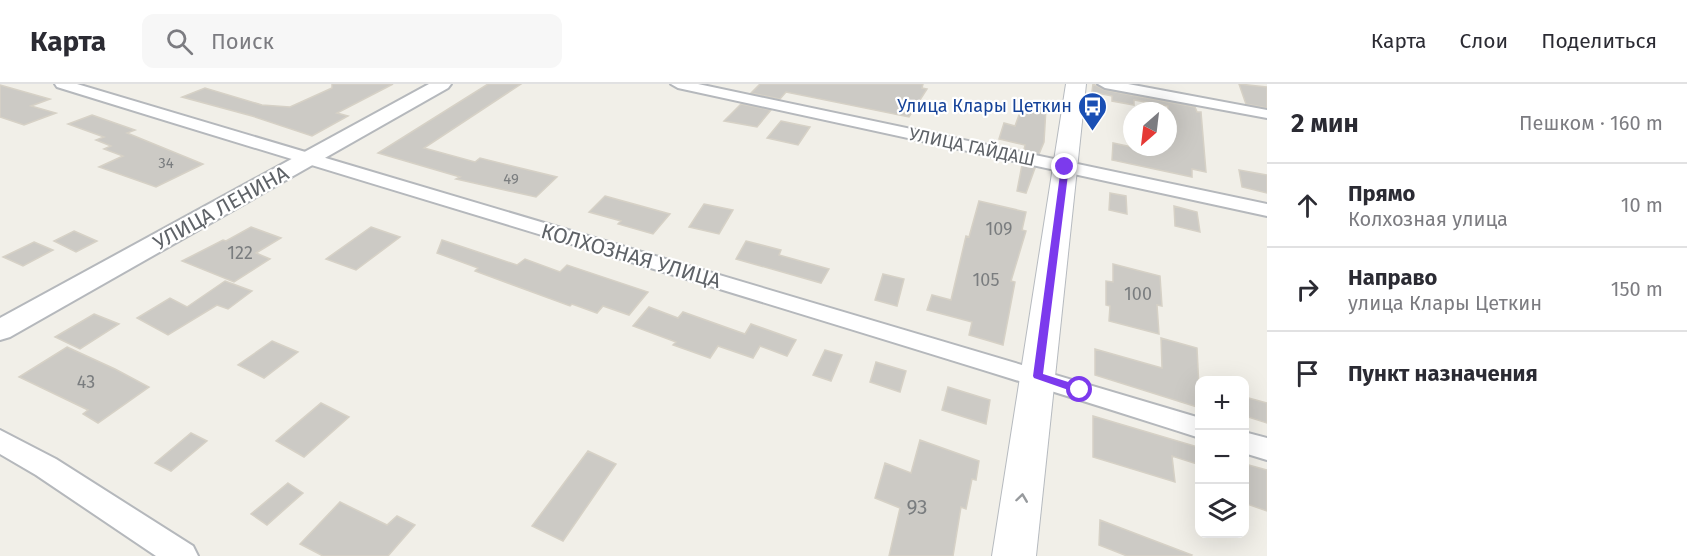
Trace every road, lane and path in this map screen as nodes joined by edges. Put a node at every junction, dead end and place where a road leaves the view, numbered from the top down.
1 (62, 84) edge
2 (442, 84) edge
3 (678, 84) edge
4 (1076, 84) edge
5 (1105, 84) edge
6 (1267, 114) edge
7 (307, 160) junction
8 (1065, 167) junction
9 (1267, 210) edge
10 (0, 330) edge
11 (1038, 376) junction
12 (1195, 426) edge
13 (0, 441) edge
14 (1249, 443) edge
15 (1267, 449) edge
16 (182, 556) edge
17 (1014, 556) edge

1 - 7 street, КОЛХОЗНАЯ УЛИЦА
2 - 7 street, УЛИЦА ЛЕНИНА
3 - 8 street, УЛИЦА ГАЙДАШ
4 - 8 main road
5 - 6 street
7 - 10 street, УЛИЦА ЛЕНИНА
7 - 11 street, КОЛХОЗНАЯ УЛИЦА
8 - 9 street, УЛИЦА ГАЙДАШ
8 - 11 main road
11 - 12 street, КОЛХОЗНАЯ УЛИЦА
17 -> 11 main road
13 - 16 street
14 - 15 street

